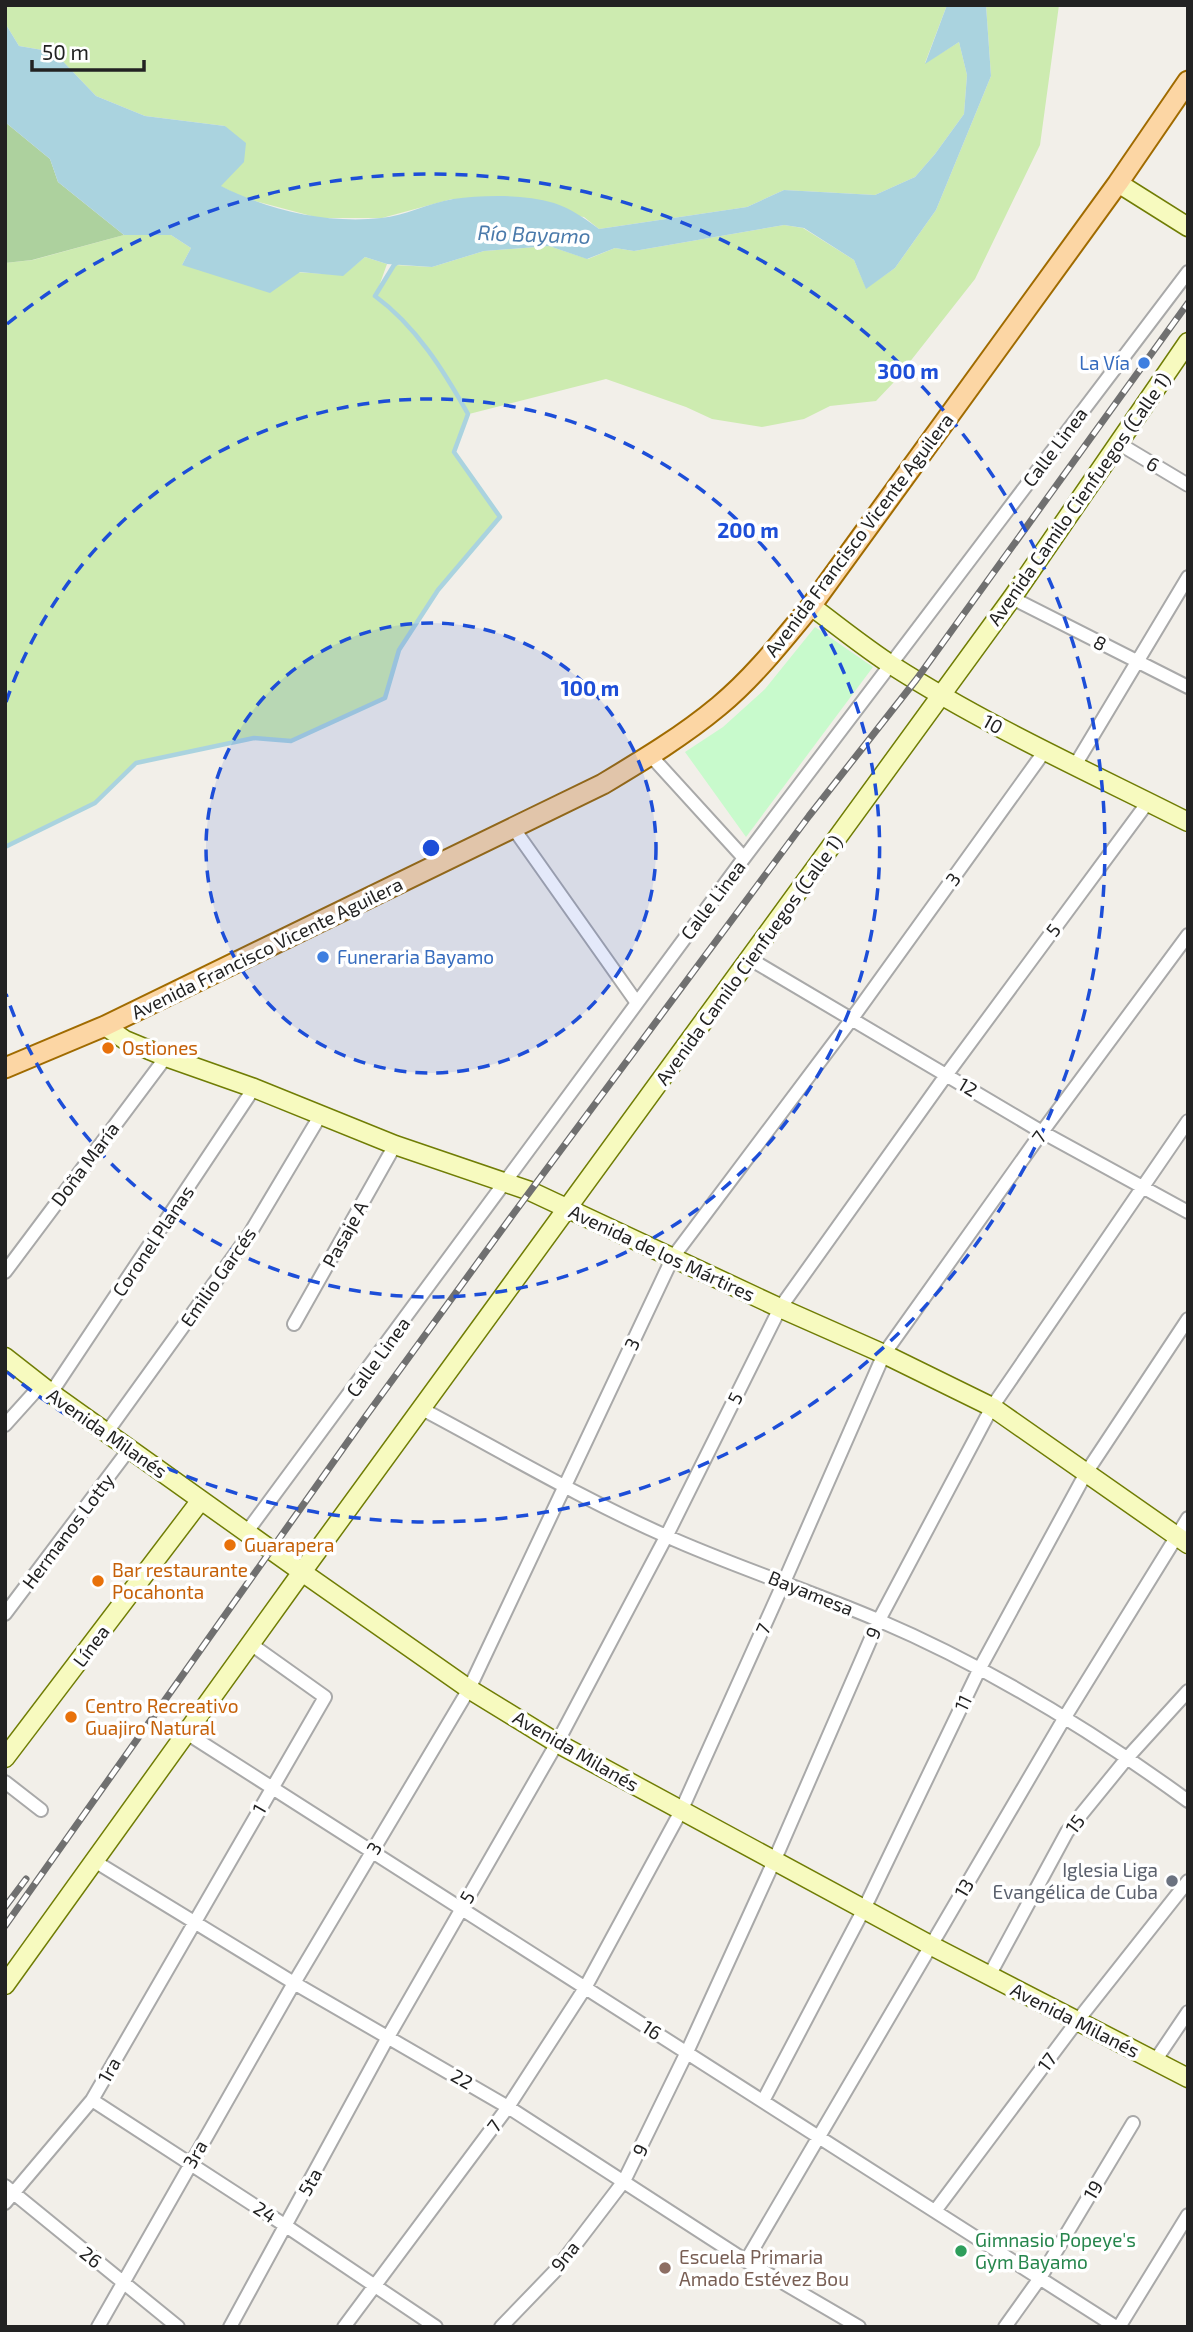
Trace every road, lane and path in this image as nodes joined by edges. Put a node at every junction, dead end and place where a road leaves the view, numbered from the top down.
1 (1188, 81) edge
2 (1118, 183) junction
3 (1188, 227) edge
4 (1188, 272) edge
5 (1188, 342) edge
6 (1118, 443) junction
7 (1188, 485) edge
8 (1188, 577) edge
9 (1012, 598) junction
10 (811, 606) junction
11 (1136, 662) junction
12 (890, 664) junction
13 (1188, 687) edge
14 (941, 695) junction
15 (1044, 752) junction
16 (651, 756) junction
17 (1074, 767) junction
18 (1148, 802) junction
19 (1188, 822) edge
20 (514, 829) junction
21 (744, 858) junction
22 (1188, 935) edge
23 (750, 959) junction
24 (637, 1003) junction
25 (851, 1020) junction
26 (105, 1026) junction
27 (166, 1057) junction
28 (5, 1068) edge
29 (947, 1074) junction
30 (254, 1088) junction
31 (320, 1116) junction
32 (1188, 1121) edge
33 (1042, 1132) junction
34 (395, 1145) junction
35 (506, 1182) junction
36 (1142, 1188) junction
37 (568, 1209) junction
38 (1188, 1212) edge
39 (673, 1257) junction
40 (5, 1272) edge
41 (780, 1308) junction
42 (1188, 1319) edge
43 (294, 1324) dead end
44 (884, 1354) junction
45 (5, 1357) edge
46 (46, 1389) junction
47 (992, 1407) junction
48 (422, 1409) junction
49 (5, 1425) edge
50 (107, 1432) junction
51 (130, 1448) junction
52 (1086, 1473) junction
53 (566, 1486) junction
54 (201, 1500) junction
55 (1188, 1518) edge
56 (246, 1533) junction
57 (666, 1536) junction
58 (1182, 1540) edge
59 (302, 1572) junction
60 (784, 1583) junction
61 (5, 1614) edge
62 (879, 1620) junction
63 (252, 1645) junction
64 (980, 1668) junction
65 (469, 1689) junction
66 (1188, 1691) edge
67 (1065, 1717) junction
68 (188, 1734) junction
69 (557, 1742) junction
70 (1128, 1757) junction
71 (5, 1758) edge
72 (5, 1782) edge
73 (272, 1787) junction
74 (1188, 1801) edge
75 (41, 1810) dead end
76 (681, 1811) junction
77 (372, 1851) junction
78 (775, 1859) junction
79 (96, 1861) junction
80 (1188, 1881) edge
81 (461, 1908) junction
82 (864, 1909) junction
83 (194, 1923) junction
84 (930, 1945) junction
85 (989, 1976) junction
86 (294, 1983) junction
87 (5, 1985) edge
88 (585, 1987) junction
89 (1188, 2012) edge
90 (1078, 2020) junction
91 (388, 2037) junction
92 (687, 2052) junction
93 (1155, 2061) junction
94 (1188, 2078) edge
95 (92, 2100) junction
96 (763, 2101) junction
97 (508, 2107) junction
98 (1133, 2123) dead end
99 (817, 2136) junction
100 (190, 2163) junction
101 (624, 2181) junction
102 (8, 2194) edge
103 (935, 2211) junction
104 (1188, 2216) edge
105 (286, 2225) junction
106 (746, 2261) junction
107 (1040, 2278) junction
108 (123, 2283) junction
109 (373, 2286) junction
110 (98, 2327) edge
111 (178, 2327) edge
112 (230, 2327) edge
113 (344, 2327) edge
114 (436, 2327) edge
115 (501, 2327) edge
116 (859, 2327) edge
117 (1005, 2327) edge
118 (1118, 2327) edge

1 - 2 main road, Avenida Francisco Vicente Aguilera
2 - 3 street
2 - 10 main road, Avenida Francisco Vicente Aguilera
4 - 12 street, Calle Linea
5 - 6 street, Avenida Camilo Cienfuegos (Calle 1)
6 - 7 street, 6
6 - 9 street, Avenida Camilo Cienfuegos (Calle 1)
8 - 11 street
9 - 11 street, 8
9 - 14 street, Avenida Camilo Cienfuegos (Calle 1)
10 - 12 street, 10
10 - 16 main road, Avenida Francisco Vicente Aguilera
11 - 13 street, 8
11 - 17 street
12 - 14 street, 10
12 - 21 street, Calle Linea
14 - 15 street, 10
14 - 23 street, Avenida Camilo Cienfuegos (Calle 1)
15 - 17 street, 10
15 - 25 street, 3
16 - 20 main road, Avenida Francisco Vicente Aguilera
16 - 21 street
17 - 18 street, 10
18 - 19 street, 10
18 - 29 street, 5
20 - 24 street
20 - 26 main road, Avenida Francisco Vicente Aguilera
21 - 24 street, Calle Linea
22 - 33 street, 7
23 - 25 street, 12
23 - 37 street, Avenida Camilo Cienfuegos (Calle 1)
24 - 35 street, Calle Linea
25 - 29 street, 12
25 - 39 street, 3
26 - 27 street, Avenida de los Mártires
26 - 28 main road, Avenida Francisco Vicente Aguilera
27 - 30 street, Avenida de los Mártires
27 - 40 street, Doña María
29 - 33 street, 12
29 - 41 street, 5
30 - 31 street, Avenida de los Mártires
30 - 46 street, Coronel Planas
31 - 34 street, Avenida de los Mártires
31 - 50 street, Emilio Garcés
32 - 36 street, 9
33 - 36 street, 12
33 - 44 street, 7
34 - 35 street, Avenida de los Mártires
34 - 43 street, Pasaje A
35 - 37 street, Avenida de los Mártires
35 - 56 street, Calle Linea
36 - 38 street, 12
36 - 47 street, 9
37 - 39 street, Avenida de los Mártires
37 - 48 street, Avenida Camilo Cienfuegos (Calle 1)
39 - 41 street, Avenida de los Mártires
39 - 53 street, 3
41 - 44 street, Avenida de los Mártires
41 - 57 street, 5
42 - 52 street, 11
44 - 47 street, Avenida de los Mártires
44 - 60 street, 7
45 - 46 street, Avenida Milanés
46 - 49 street, Coronel Planas
46 - 50 street, Avenida Milanés
47 - 52 street, Avenida de los Mártires
47 - 62 street, 9
48 - 53 street, Bayamesa
48 - 59 street, Avenida Camilo Cienfuegos (Calle 1)
50 - 51 street, Avenida Milanés
51 - 54 street, Avenida Milanés
51 - 61 street, Hermanos Lotty
52 - 58 street, Avenida de los Mártires
52 - 64 street, 11
53 - 57 street, Bayamesa
53 - 65 street, 3
54 - 56 street, Avenida Milanés
54 - 71 street, Línea
55 - 58 street, 13
56 - 59 street, Avenida Milanés
57 - 60 street, Bayamesa
57 - 69 street, 5
58 - 67 street, 13
59 - 63 street, Avenida Camilo Cienfuegos (Calle 1)
59 - 65 street, Avenida Milanés
60 - 62 street, Bayamesa
60 - 76 street, 7
62 - 64 street, Bayamesa
62 - 78 street, 9
63 - 68 street, Avenida Camilo Cienfuegos (Calle 1)
63 - 73 street, 1
64 - 67 street, Bayamesa
64 - 82 street, 11
65 - 69 street, Avenida Milanés
65 - 77 street, 3
66 - 70 street, 15
67 - 70 street, Bayamesa
67 - 84 street, 13
68 - 73 street, 16
68 - 79 street, Avenida Camilo Cienfuegos (Calle 1)
69 - 76 street, Avenida Milanés
69 - 81 street, 5
70 - 74 street, Bayamesa
70 - 85 street, 15
72 - 75 street
73 - 77 street, 16
73 - 83 street, 1
76 - 78 street, Avenida Milanés
76 - 88 street, 7
77 - 81 street, 16
77 - 86 street, 3
78 - 82 street, Avenida Milanés
78 - 92 street, 9
79 - 83 street, 22
79 - 87 street, Avenida Camilo Cienfuegos (Calle 1)
80 - 90 street, 17
81 - 88 street, 16
81 - 91 street, 5
82 - 84 street, Avenida Milanés
82 - 96 street, 11
83 - 86 street, 22
83 - 95 street, 1ra
84 - 85 street, Avenida Milanés
84 - 99 street, 13
85 - 90 street, Avenida Milanés
86 - 91 street, 22
86 - 100 street, 3ra
88 - 92 street, 16
88 - 97 street, 7
89 - 93 street
90 - 93 street, Avenida Milanés
90 - 103 street, 17
91 - 97 street, 22
91 - 105 street, 5ta
92 - 96 street, 16
92 - 101 street, 9
93 - 94 street, Avenida Milanés
95 - 100 street, 24
95 - 102 street, 1ra
96 - 99 street, 16
97 - 101 street, 22
97 - 109 street, 7
98 - 107 street, 19
99 - 103 street, 16
99 - 106 street, 13
100 - 105 street, 24
100 - 108 street, 3ra
101 - 106 street, 22
101 - 115 street, 9na
102 - 108 street, 26
103 - 107 street, 16
104 - 118 street
105 - 109 street, 24
105 - 112 street, 5ta
106 - 116 street, 22
107 - 117 street, 19
107 - 118 street, 16
108 - 110 street, 3ra
108 - 111 street, 26
109 - 113 street, 7
109 - 114 street, 24

